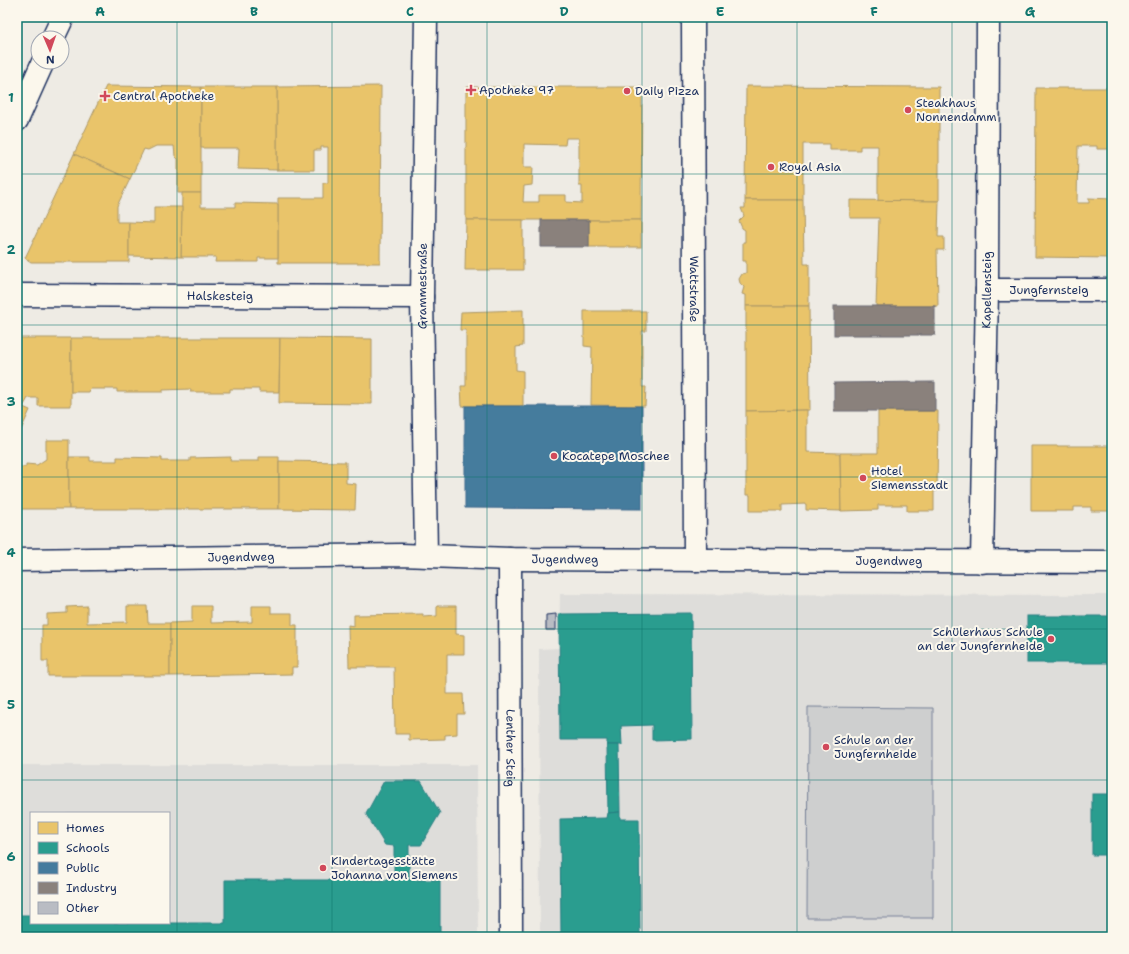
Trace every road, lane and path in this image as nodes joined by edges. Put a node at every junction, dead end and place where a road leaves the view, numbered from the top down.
1 (63, 17) edge
2 (426, 17) edge
3 (693, 17) edge
4 (988, 17) edge
5 (57, 30) edge
6 (39, 70) edge
7 (17, 120) edge
8 (987, 290) junction
9 (1112, 290) edge
10 (17, 295) edge
11 (422, 297) junction
12 (426, 555) junction
13 (510, 559) junction
14 (17, 560) edge
15 (695, 560) junction
16 (982, 562) junction
17 (1112, 562) edge
18 (511, 937) edge

1 - 5 street
2 - 11 street, Grammestraße
3 - 15 street, Wattstraße
4 - 8 street, Kapellensteig
6 - 7 street
8 - 9 street, Jungfernsteig
8 - 16 street, Kapellensteig
10 - 11 street, Halskesteig
11 - 12 street, Grammestraße
12 - 13 street, Jugendweg
12 - 14 street, Jugendweg
13 - 15 street, Jugendweg
13 - 18 street, Lenther Steig
15 - 16 street, Jugendweg
16 - 17 street, Jugendweg

